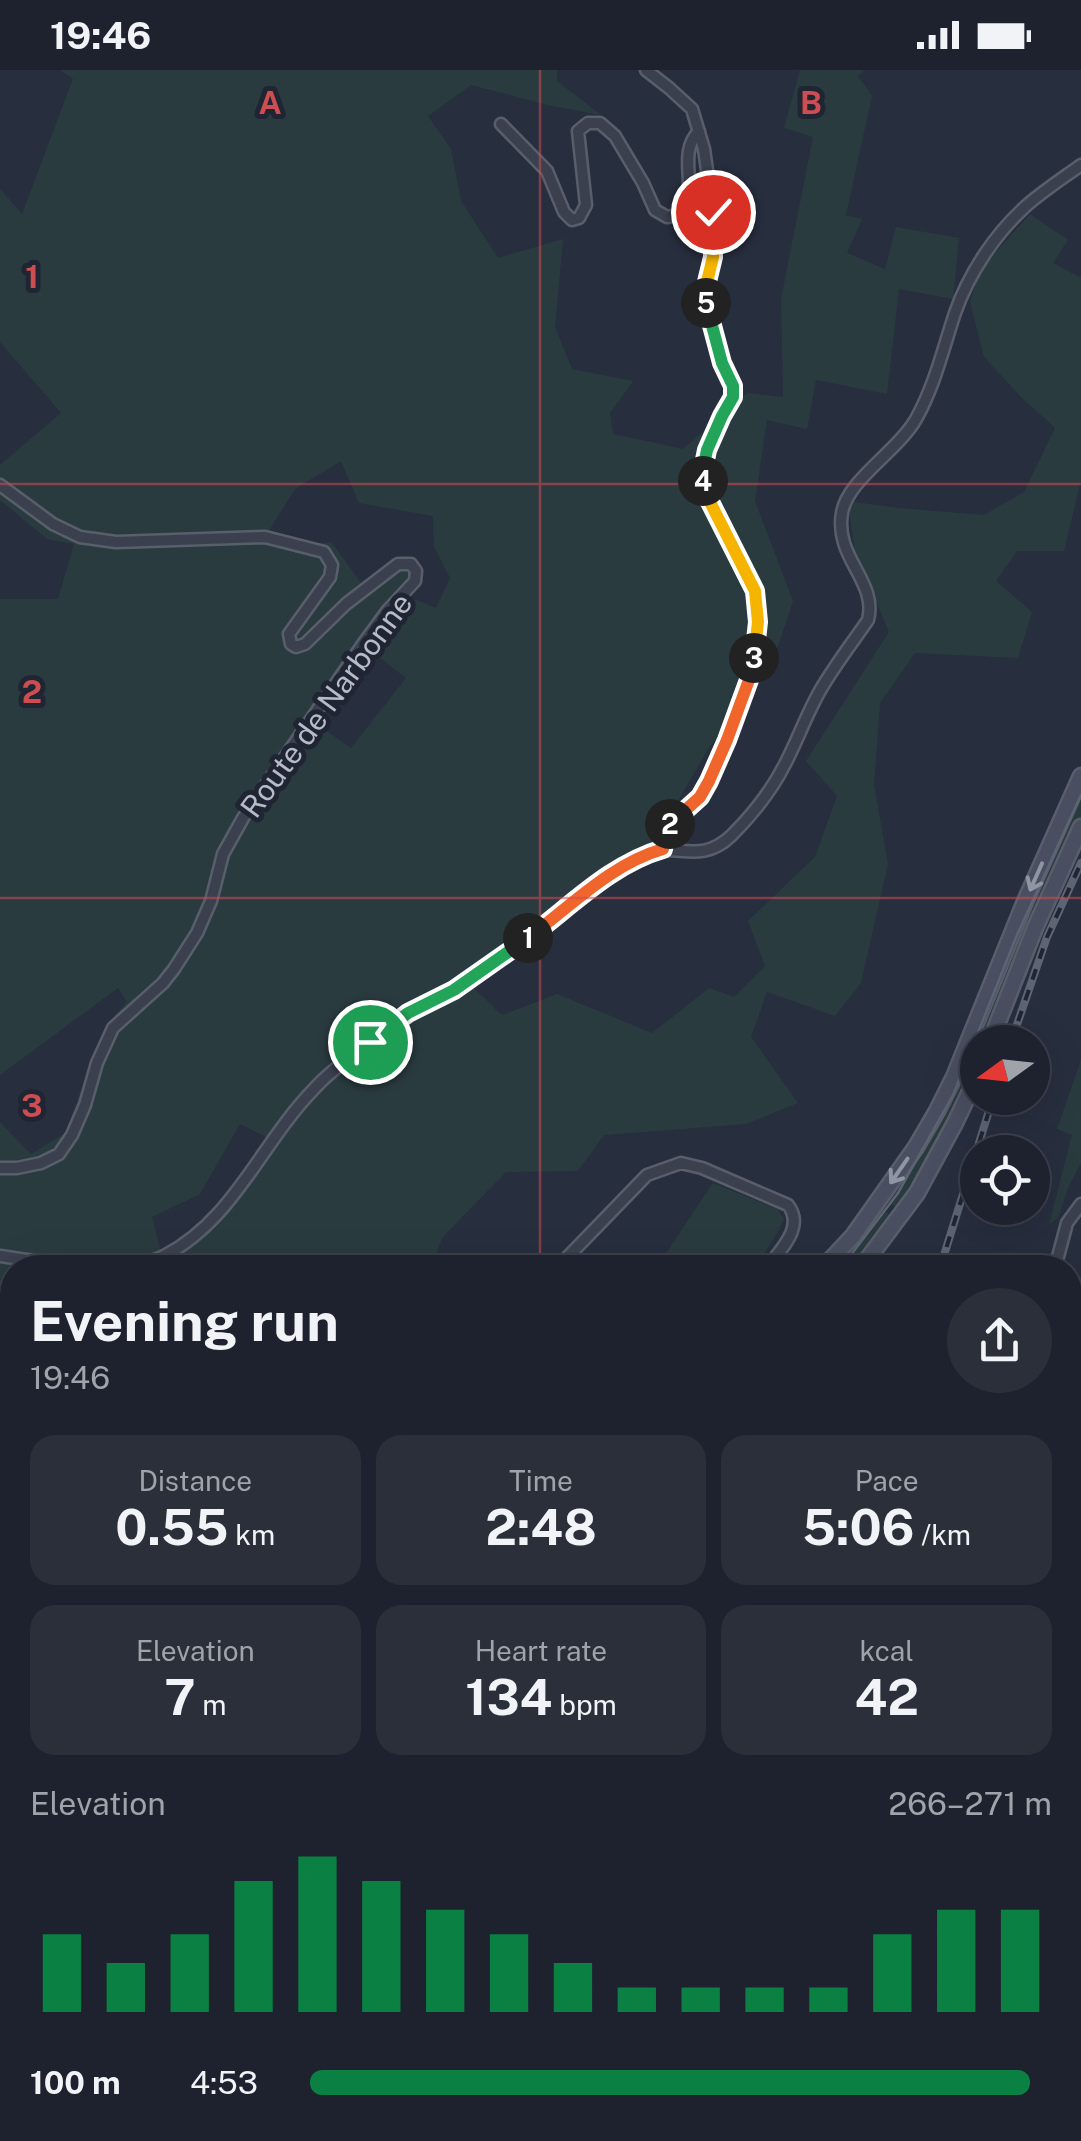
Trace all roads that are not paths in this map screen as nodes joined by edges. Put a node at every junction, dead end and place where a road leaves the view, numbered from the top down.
1 (646, 70) edge
2 (500, 124) dead end
3 (699, 131) junction
4 (1081, 164) edge
5 (0, 485) edge
6 (1081, 776) edge
7 (1081, 827) edge
8 (663, 849) junction
9 (997, 1025) edge
10 (960, 1113) edge
11 (0, 1168) edge
12 (1081, 1204) edge
13 (166, 1255) edge
14 (570, 1255) edge
15 (776, 1255) edge
16 (835, 1255) edge
17 (870, 1255) edge
18 (1058, 1255) edge

1 - 3 street
2 - 3 street
3 - 8 street
4 - 8 street
5 - 11 street, Route de Narbonne
6 -> 16 main road
7 - 9 main road
8 - 13 street
10 - 17 main road
12 - 18 street
14 - 15 street

